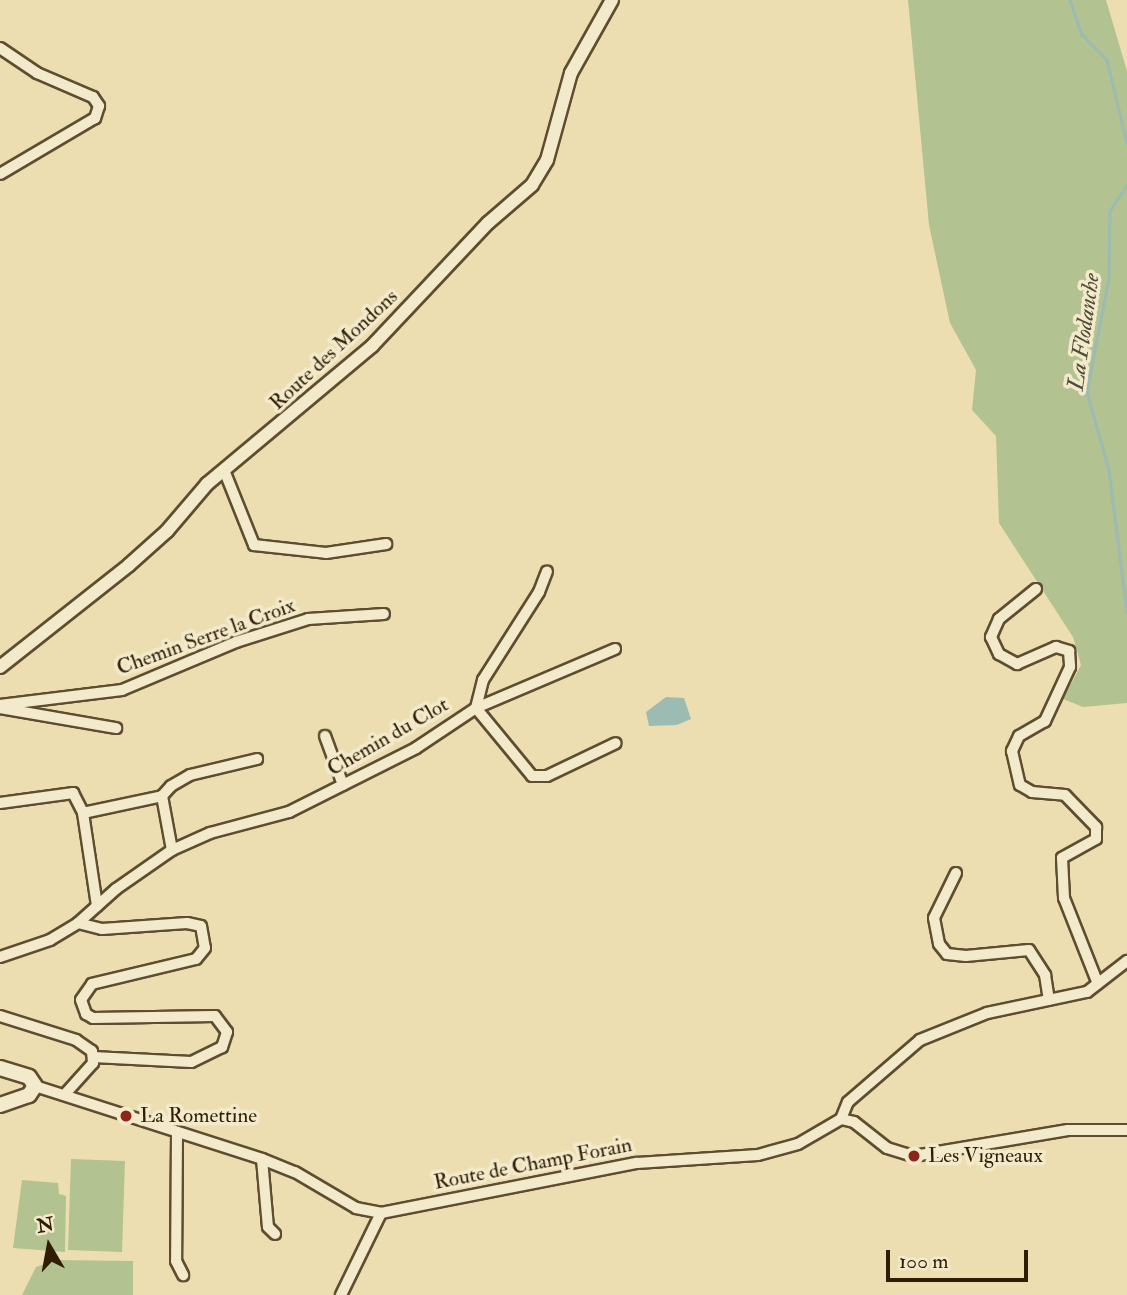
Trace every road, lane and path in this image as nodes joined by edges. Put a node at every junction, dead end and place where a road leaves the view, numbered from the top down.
1 (612, 0) edge
2 (0, 48) edge
3 (0, 174) edge
4 (224, 470) junction
5 (386, 544) dead end
6 (547, 571) dead end
7 (1036, 589) dead end
8 (384, 614) dead end
9 (615, 649) dead end
10 (0, 667) edge
11 (0, 706) edge
12 (476, 708) junction
13 (116, 728) dead end
14 (325, 736) dead end
15 (616, 743) dead end
16 (257, 759) dead end
17 (343, 785) junction
18 (162, 796) junction
19 (0, 803) edge
20 (83, 813) junction
21 (172, 850) junction
22 (956, 873) dead end
23 (97, 906) junction
24 (78, 923) junction
25 (0, 957) edge
26 (1127, 961) edge
27 (1098, 984) junction
28 (1049, 1000) junction
29 (0, 1016) edge
30 (93, 1057) junction
31 (0, 1068) edge
32 (35, 1086) junction
33 (66, 1093) junction
34 (0, 1105) edge
35 (841, 1119) junction
36 (1127, 1130) edge
37 (177, 1133) junction
38 (262, 1159) junction
39 (381, 1213) junction
40 (275, 1234) dead end
41 (183, 1275) dead end
42 (341, 1295) edge

1 - 4 street, Route des Mondons
2 - 3 street
4 - 5 street
4 - 10 street, Route des Mondons
6 - 12 street, Chemin du Clot
7 - 27 street
8 - 11 street, Chemin Serre la Croix
9 - 12 street
11 - 13 street, Chemin Serre la Croix
12 - 15 street
12 - 17 street, Chemin du Clot
14 - 17 street
16 - 18 street
17 - 21 street, Chemin du Clot
18 - 20 street
18 - 21 street
19 - 20 street
20 - 23 street
21 - 23 street, Chemin du Clot
22 - 28 street
23 - 24 street, Chemin du Clot
24 - 25 street, Chemin du Clot
24 - 30 street
26 - 27 street
27 - 28 street
28 - 35 street
29 - 30 street
30 - 33 street
31 - 32 main road, Route de Champ Forain
32 - 33 street, Route de Champ Forain
32 - 34 main road
33 - 37 street, Route de Champ Forain
35 - 36 street
35 - 39 street, Route de Champ Forain
37 - 38 street, Route de Champ Forain
37 - 41 street
38 - 39 street, Route de Champ Forain
38 - 40 street
39 - 42 street

